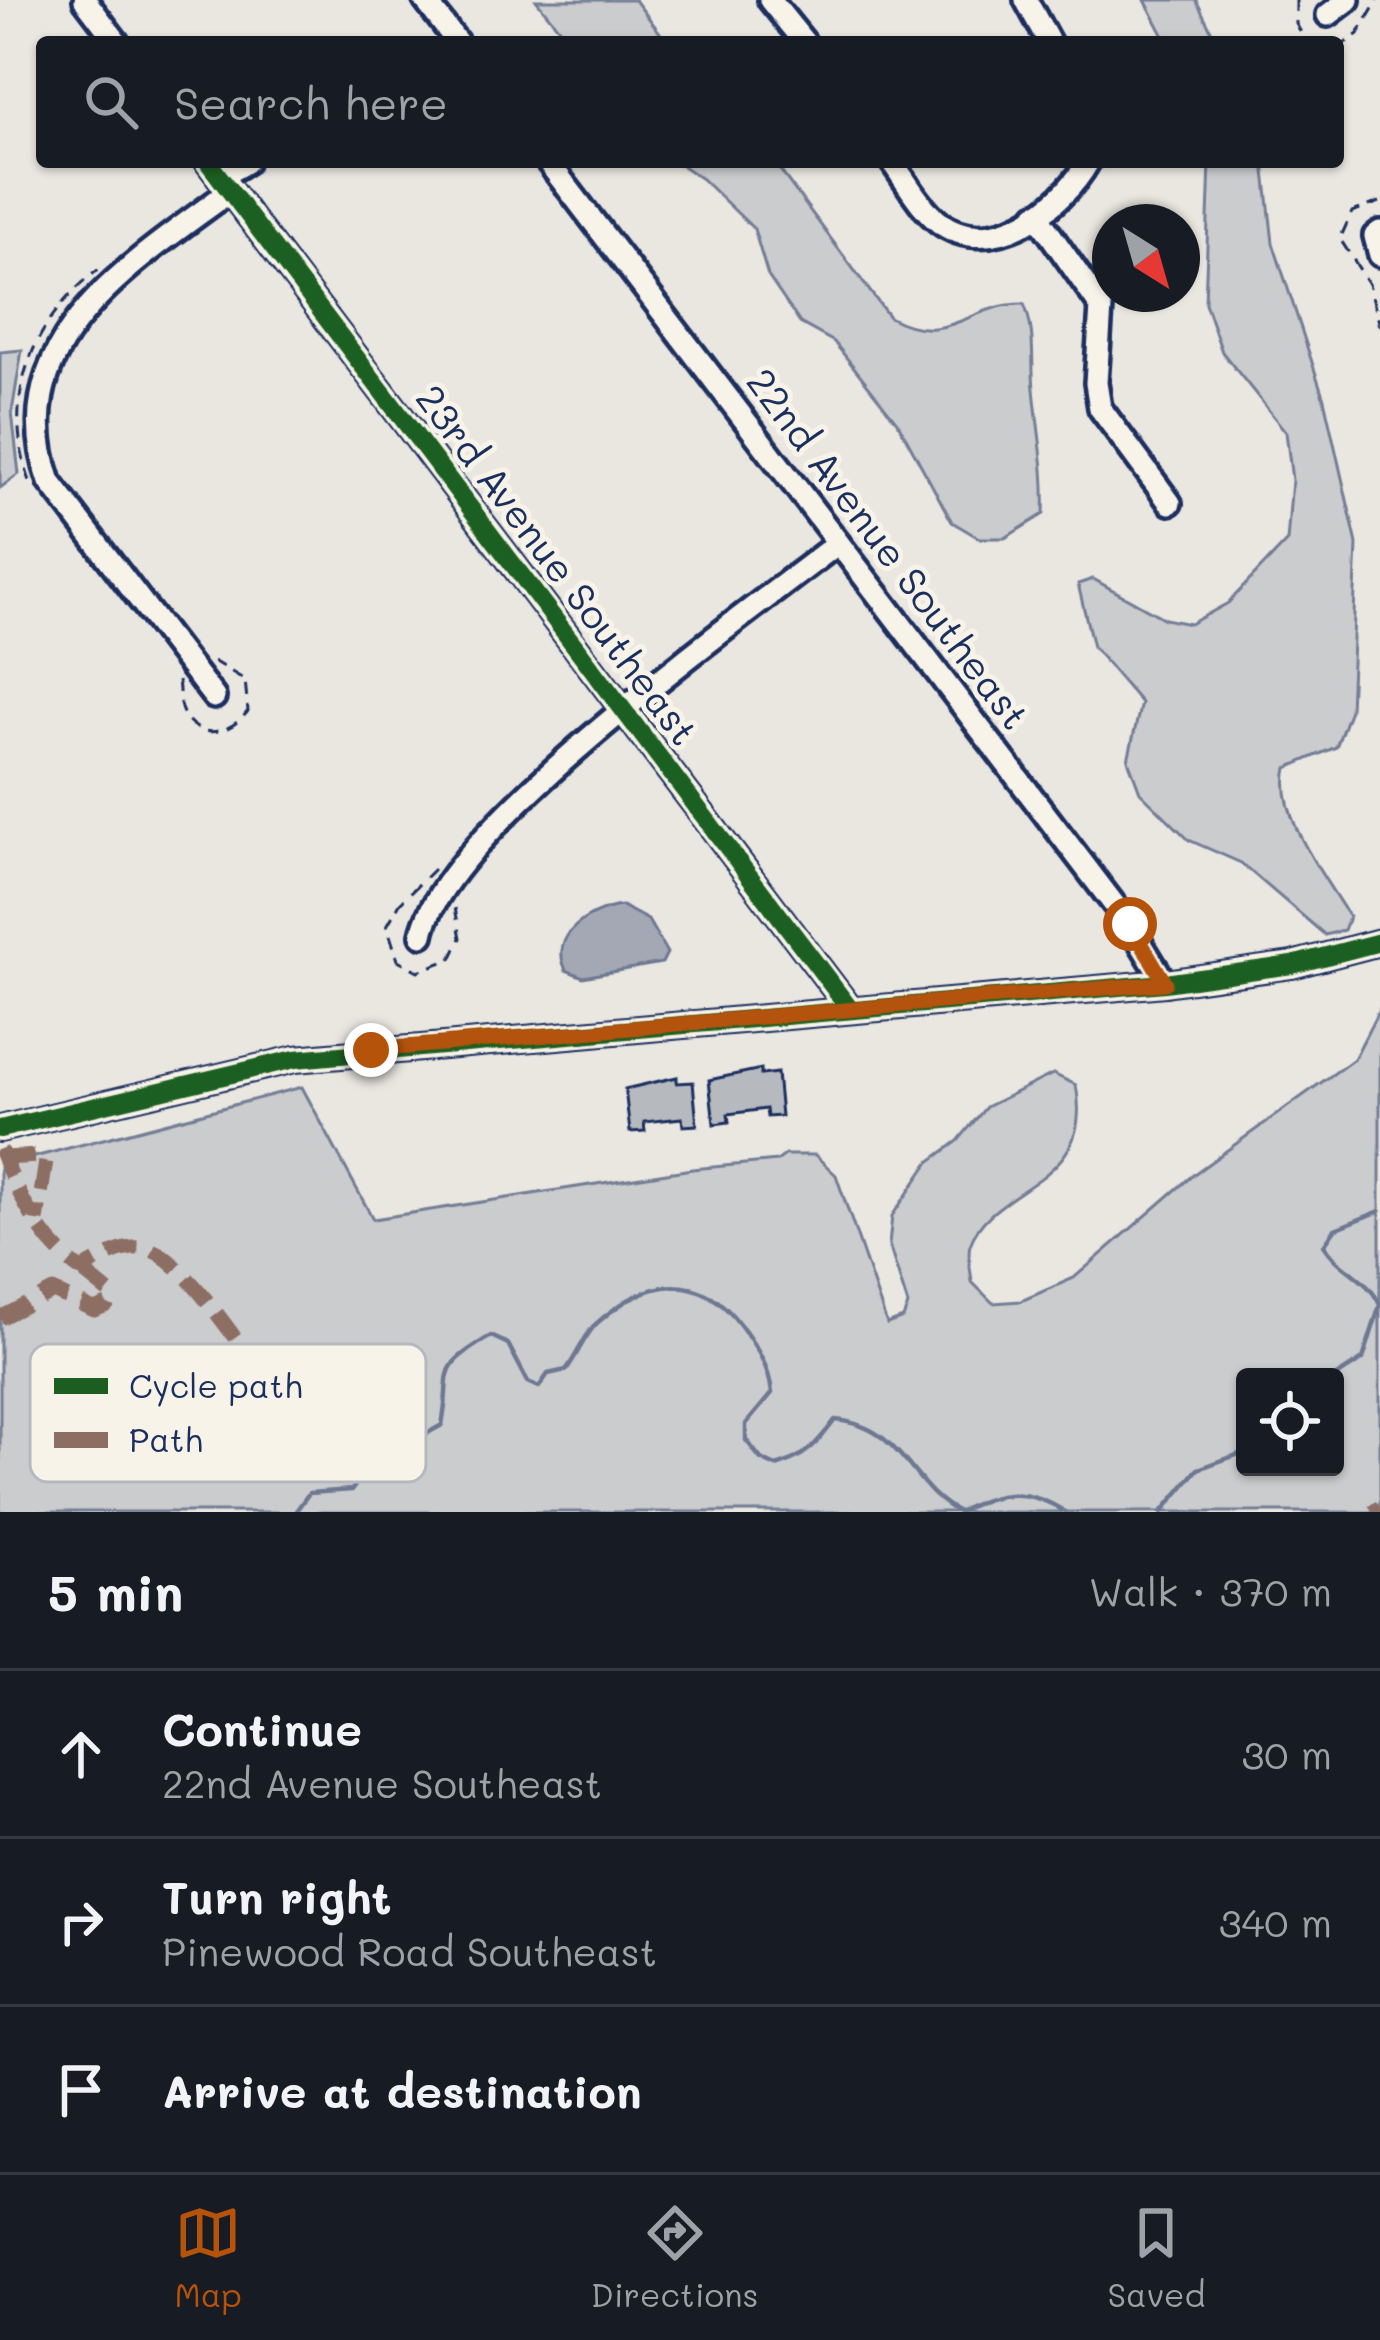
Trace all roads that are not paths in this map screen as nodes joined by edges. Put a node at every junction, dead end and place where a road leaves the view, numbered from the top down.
1 (85, 0) edge
2 (425, 0) edge
3 (770, 0) edge
4 (1026, 0) edge
5 (1348, 0) edge
6 (1328, 15) dead end
7 (112, 36) edge
8 (452, 36) edge
9 (799, 36) edge
10 (1046, 36) edge
11 (553, 168) edge
12 (897, 168) edge
13 (1084, 168) edge
14 (220, 177) edge
15 (1036, 214) junction
16 (1170, 503) dead end
17 (838, 543) junction
18 (214, 697) dead end
19 (626, 711) junction
20 (422, 935) dead end
21 (1380, 942) edge
22 (1165, 983) junction
23 (850, 1009) junction
24 (0, 1129) edge

1 - 7 street
2 - 8 street
3 - 9 street
4 - 10 street
5 - 6 street
11 - 17 street, 22nd Avenue Southeast
12 - 15 street
13 - 15 street
14 - 18 street
14 - 19 street, 23rd Avenue Southeast
15 - 16 street
17 - 19 street
17 - 22 street, 22nd Avenue Southeast
19 - 20 street
19 - 23 street, 23rd Avenue Southeast
21 - 22 street
22 - 23 street
23 - 24 street

